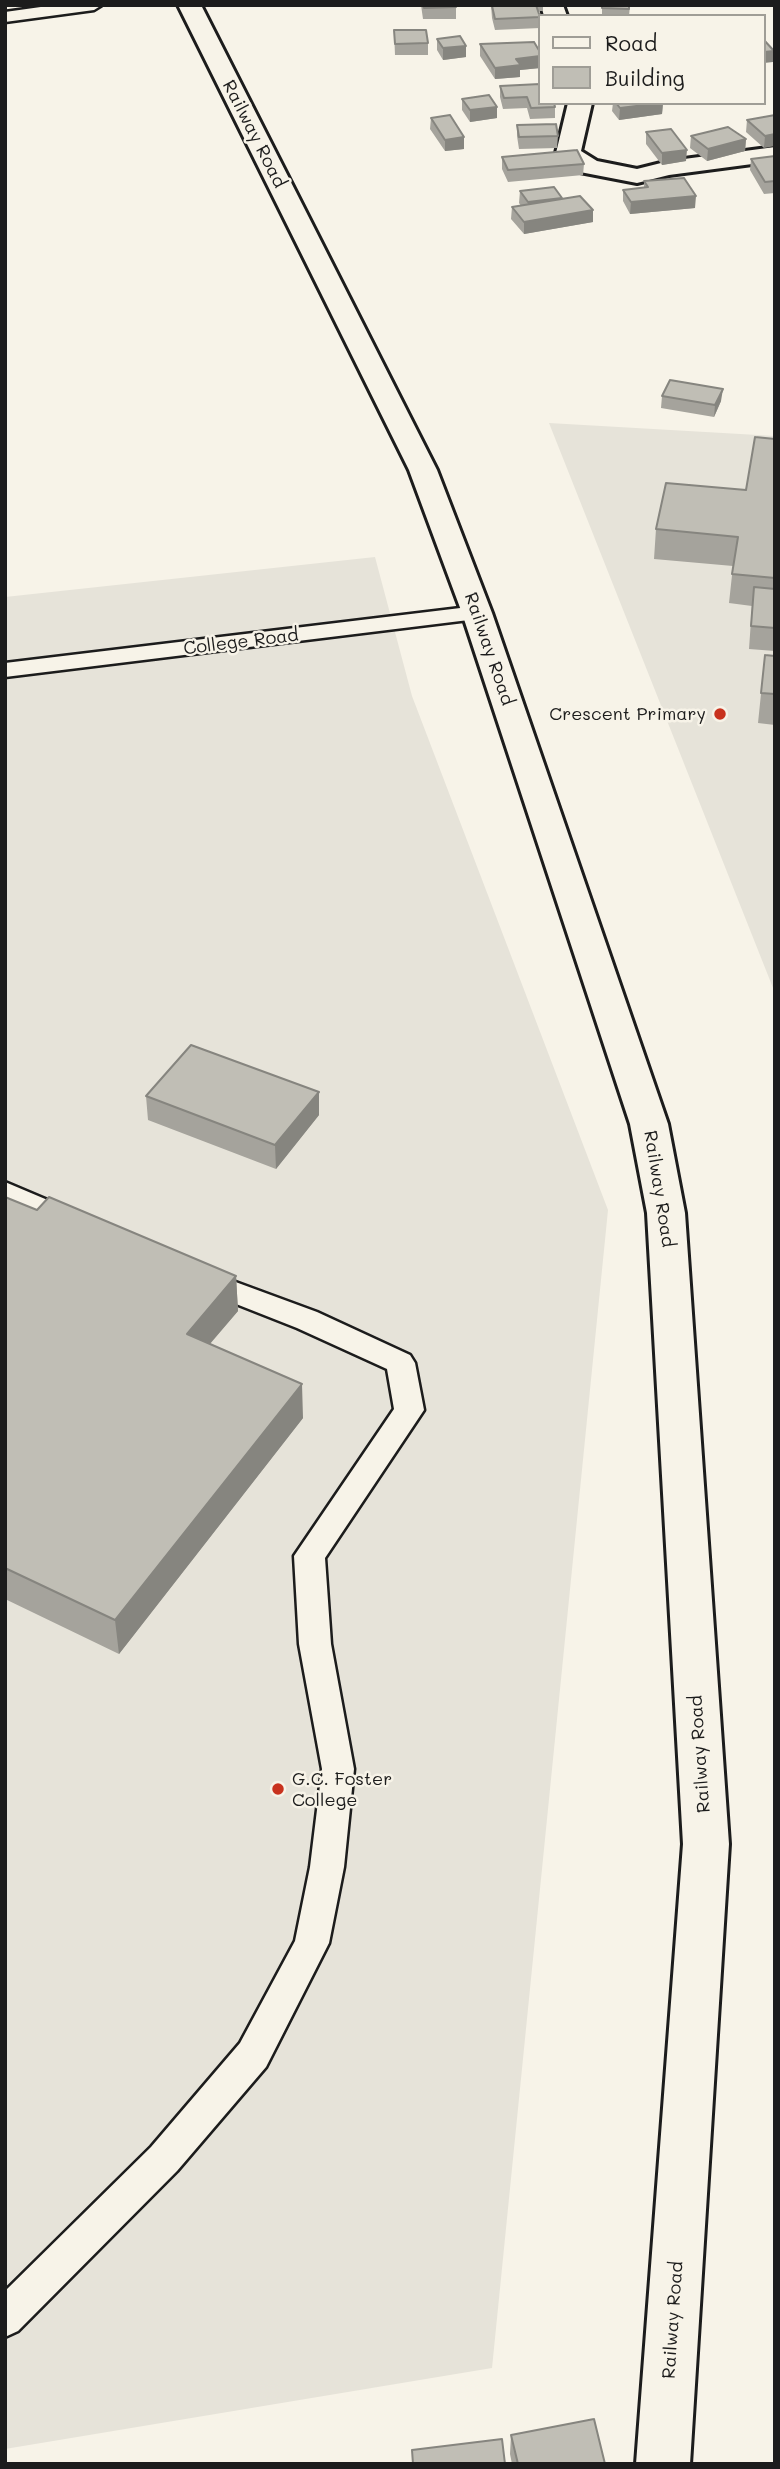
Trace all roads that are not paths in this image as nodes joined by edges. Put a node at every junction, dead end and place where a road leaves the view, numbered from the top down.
1 (94, 5) edge
2 (189, 5) edge
3 (58, 7) edge
4 (5, 17) edge
5 (580, 105) edge
6 (775, 154) edge
7 (477, 613) junction
8 (5, 670) edge
9 (5, 1192) edge
10 (105, 1236) edge
11 (180, 1270) edge
12 (5, 2318) edge
13 (663, 2464) edge

1 - 3 lane
2 - 7 street, Railway Road
3 - 4 lane
5 - 6 street
7 - 8 lane, College Road
7 - 13 street, Railway Road
9 - 10 lane
11 - 12 lane

